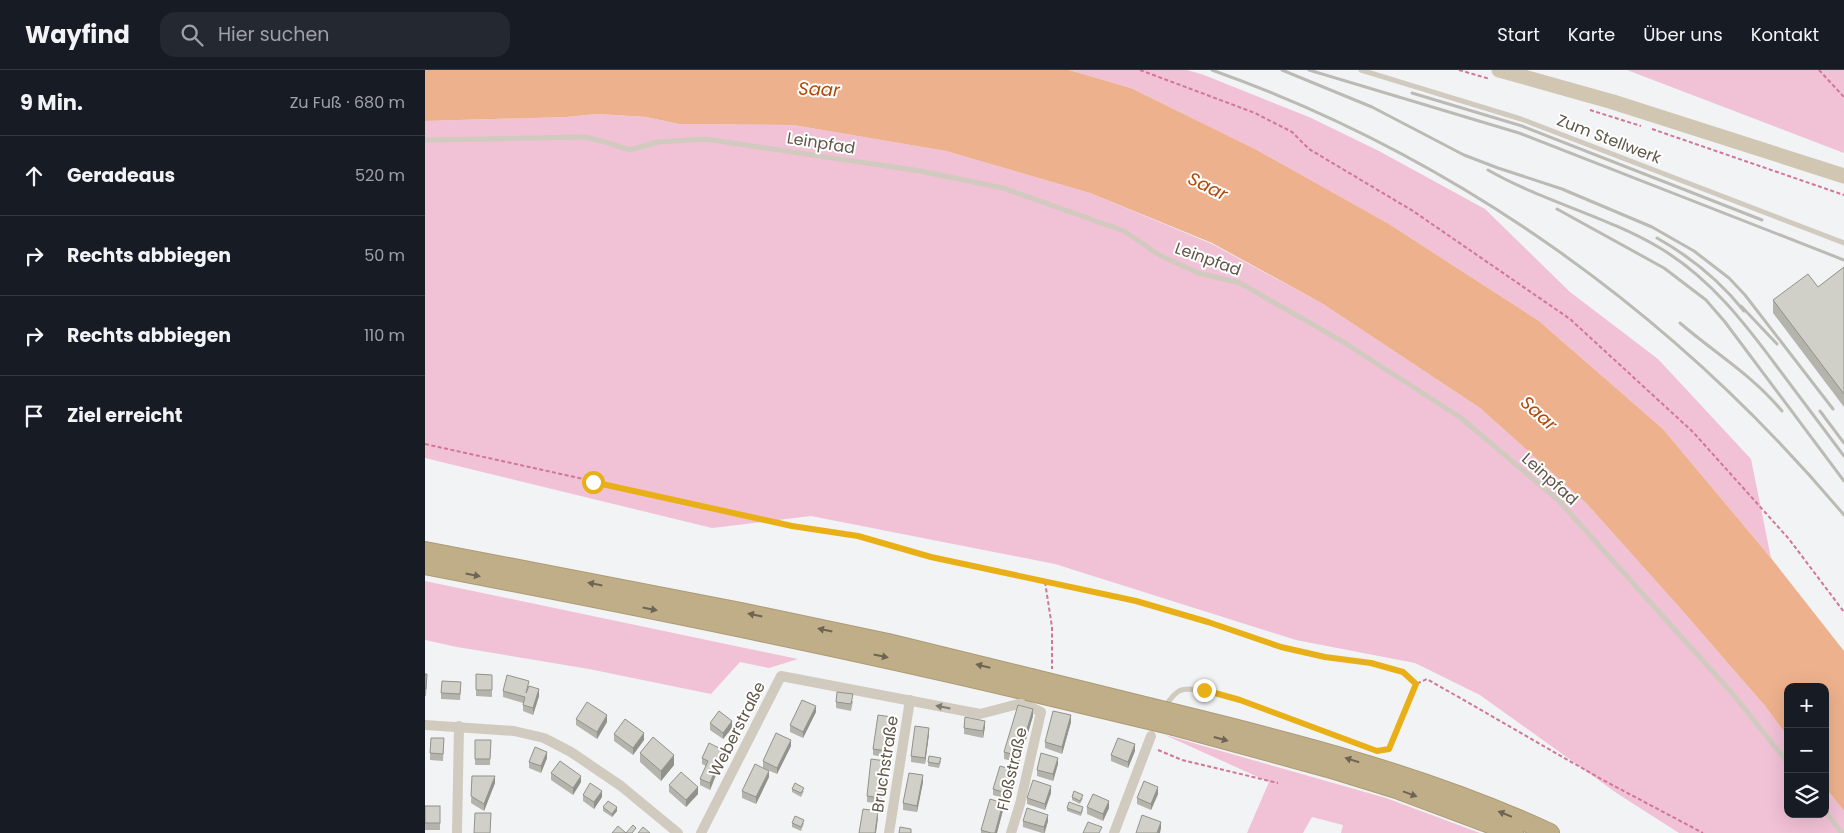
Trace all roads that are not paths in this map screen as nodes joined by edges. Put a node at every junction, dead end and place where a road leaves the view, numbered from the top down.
1 (1361, 70) edge
2 (1498, 76) edge
3 (425, 140) edge
4 (1844, 176) edge
5 (1844, 243) edge
6 (425, 551) edge
7 (425, 565) edge
8 (1029, 684) junction
9 (1051, 689) dead end
10 (1204, 690) road end
11 (910, 700) junction
12 (1170, 718) junction
13 (425, 725) edge
14 (459, 726) junction
15 (1149, 741) joint
16 (1784, 757) edge
17 (1829, 816) edge
18 (457, 833) edge
19 (677, 833) edge
20 (701, 833) edge
21 (889, 833) edge
22 (1011, 833) edge
23 (1114, 833) edge
24 (1514, 833) edge
25 (1550, 833) edge
26 (1842, 833) edge

1 - 5 lane, Zum Stellwerk
2 - 4 main road
3 - 16 lane, Leinpfad
8 -> 6 highway
7 -> 8 highway
8 - 12 highway, bridge
9 - 12 lane
10 - 12 lane
11 - 20 street, Weberstraße
11 - 21 street, Bruchstraße
22 -> 11 street, Floßstraße
12 - 15 lane
12 -> 24 highway
25 -> 12 highway
13 - 14 street
14 - 18 street
14 - 19 street
15 - 23 street
17 - 26 lane

